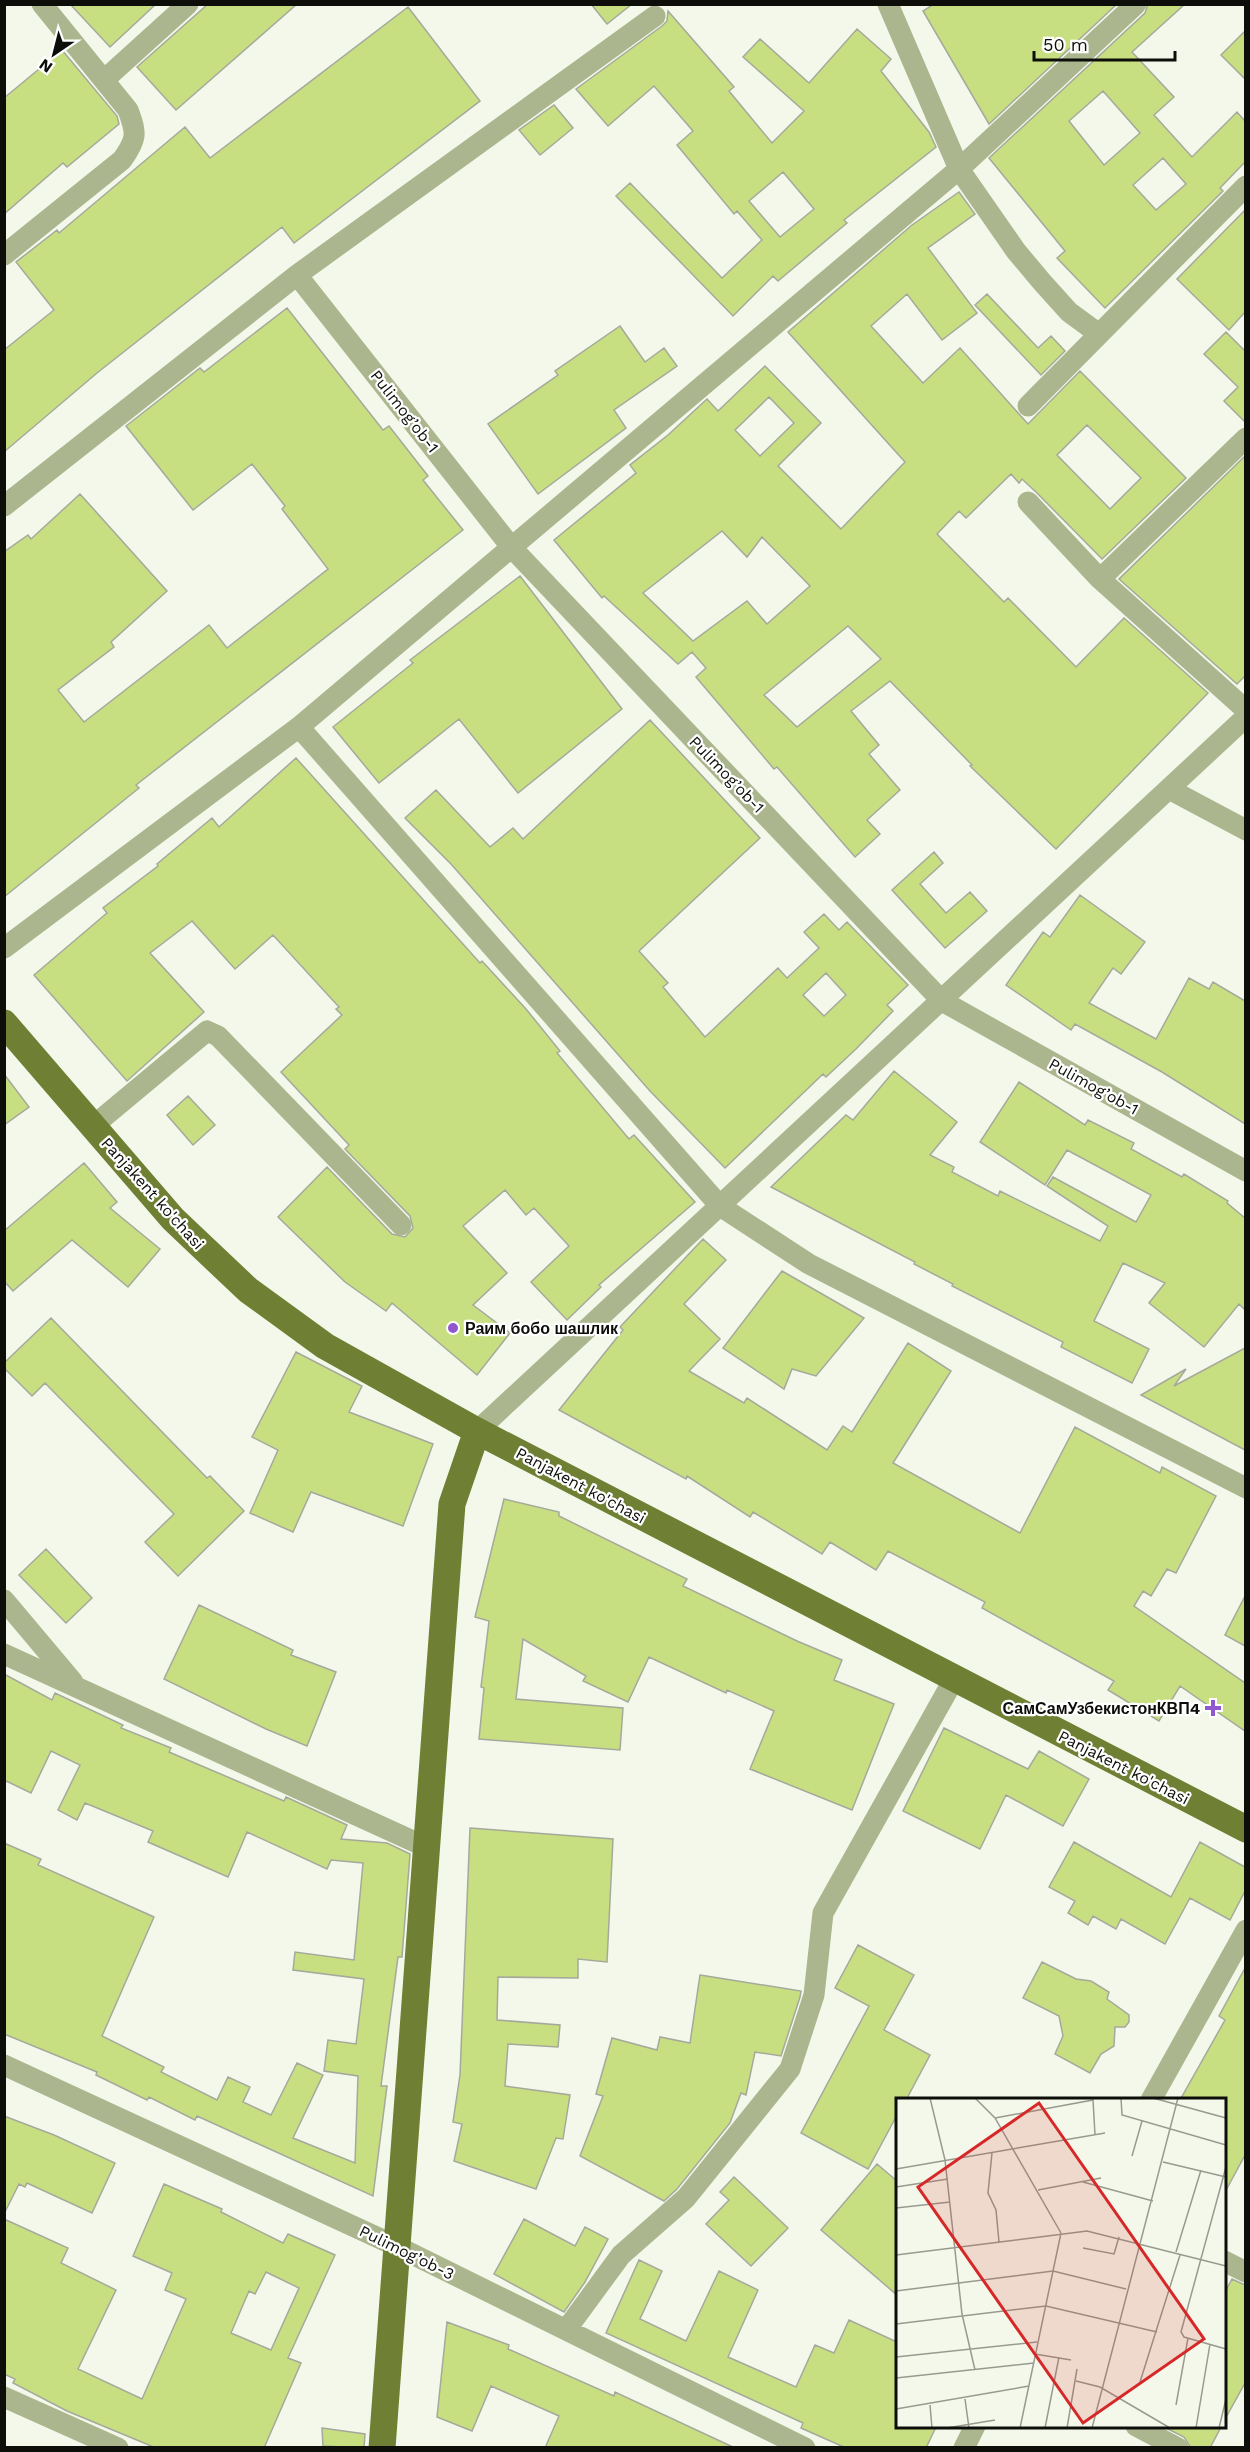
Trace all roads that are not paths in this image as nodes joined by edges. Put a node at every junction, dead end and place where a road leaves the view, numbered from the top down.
1 (42, 4) edge
2 (188, 4) edge
3 (888, 4) edge
4 (1136, 4) edge
5 (655, 16) dead end
6 (104, 80) junction
7 (958, 168) junction
8 (1245, 186) edge
9 (4, 255) edge
10 (297, 275) junction
11 (1099, 334) junction
12 (1028, 406) dead end
13 (1245, 438) edge
14 (1028, 502) dead end
15 (4, 506) edge
16 (513, 548) junction
17 (1100, 579) junction
18 (1245, 710) edge
19 (1245, 717) edge
20 (299, 727) junction
21 (1169, 789) junction
22 (1245, 830) edge
23 (4, 948) edge
24 (942, 1001) junction
25 (4, 1023) edge
26 (93, 1126) junction
27 (1245, 1171) edge
28 (720, 1206) junction
29 (401, 1226) dead end
30 (477, 1431) junction
31 (1245, 1488) edge
32 (4, 1600) edge
33 (4, 1654) edge
34 (954, 1679) junction
35 (78, 1688) junction
36 (1245, 1829) edge
37 (426, 1847) junction
38 (1245, 1930) edge
39 (4, 2065) edge
40 (1152, 2098) edge
41 (396, 2246) junction
42 (1226, 2262) edge
43 (1245, 2272) edge
44 (567, 2330) junction
45 (4, 2397) edge
46 (974, 2428) edge
47 (1138, 2428) edge
48 (118, 2448) edge
49 (382, 2448) edge
50 (805, 2448) edge
51 (964, 2448) edge
52 (1178, 2448) edge

1 - 6 street
2 - 6 street
3 - 7 street
4 - 7 street
5 - 10 street
6 - 9 street
7 - 11 street
7 - 16 street
8 - 11 street
10 - 15 street
10 - 16 street, Pulimog’ob-1
11 - 12 street
13 - 17 street
14 - 17 street
16 - 20 street
16 - 24 street, Pulimog’ob-1
17 - 18 street
19 - 21 street
20 - 23 street
20 - 28 street
21 - 22 street
21 - 24 street
24 - 27 street, Pulimog’ob-1
24 - 28 street
25 - 26 main road, Panjakent ko'chasi
26 - 29 street
26 - 30 main road, Panjakent ko'chasi
28 - 30 street
28 - 31 street
30 - 34 main road, Panjakent ko'chasi
30 - 37 main road
32 - 35 street
33 - 35 street
34 - 36 main road, Panjakent ko'chasi
34 - 44 street
35 - 37 street
37 - 41 main road
38 - 40 street
39 - 41 street, Pulimog’ob-3
41 - 44 street, Pulimog’ob-3
41 - 49 main road
42 - 43 street
44 - 50 street, Pulimog’ob-3
45 - 48 street
46 - 51 street
47 - 52 street

